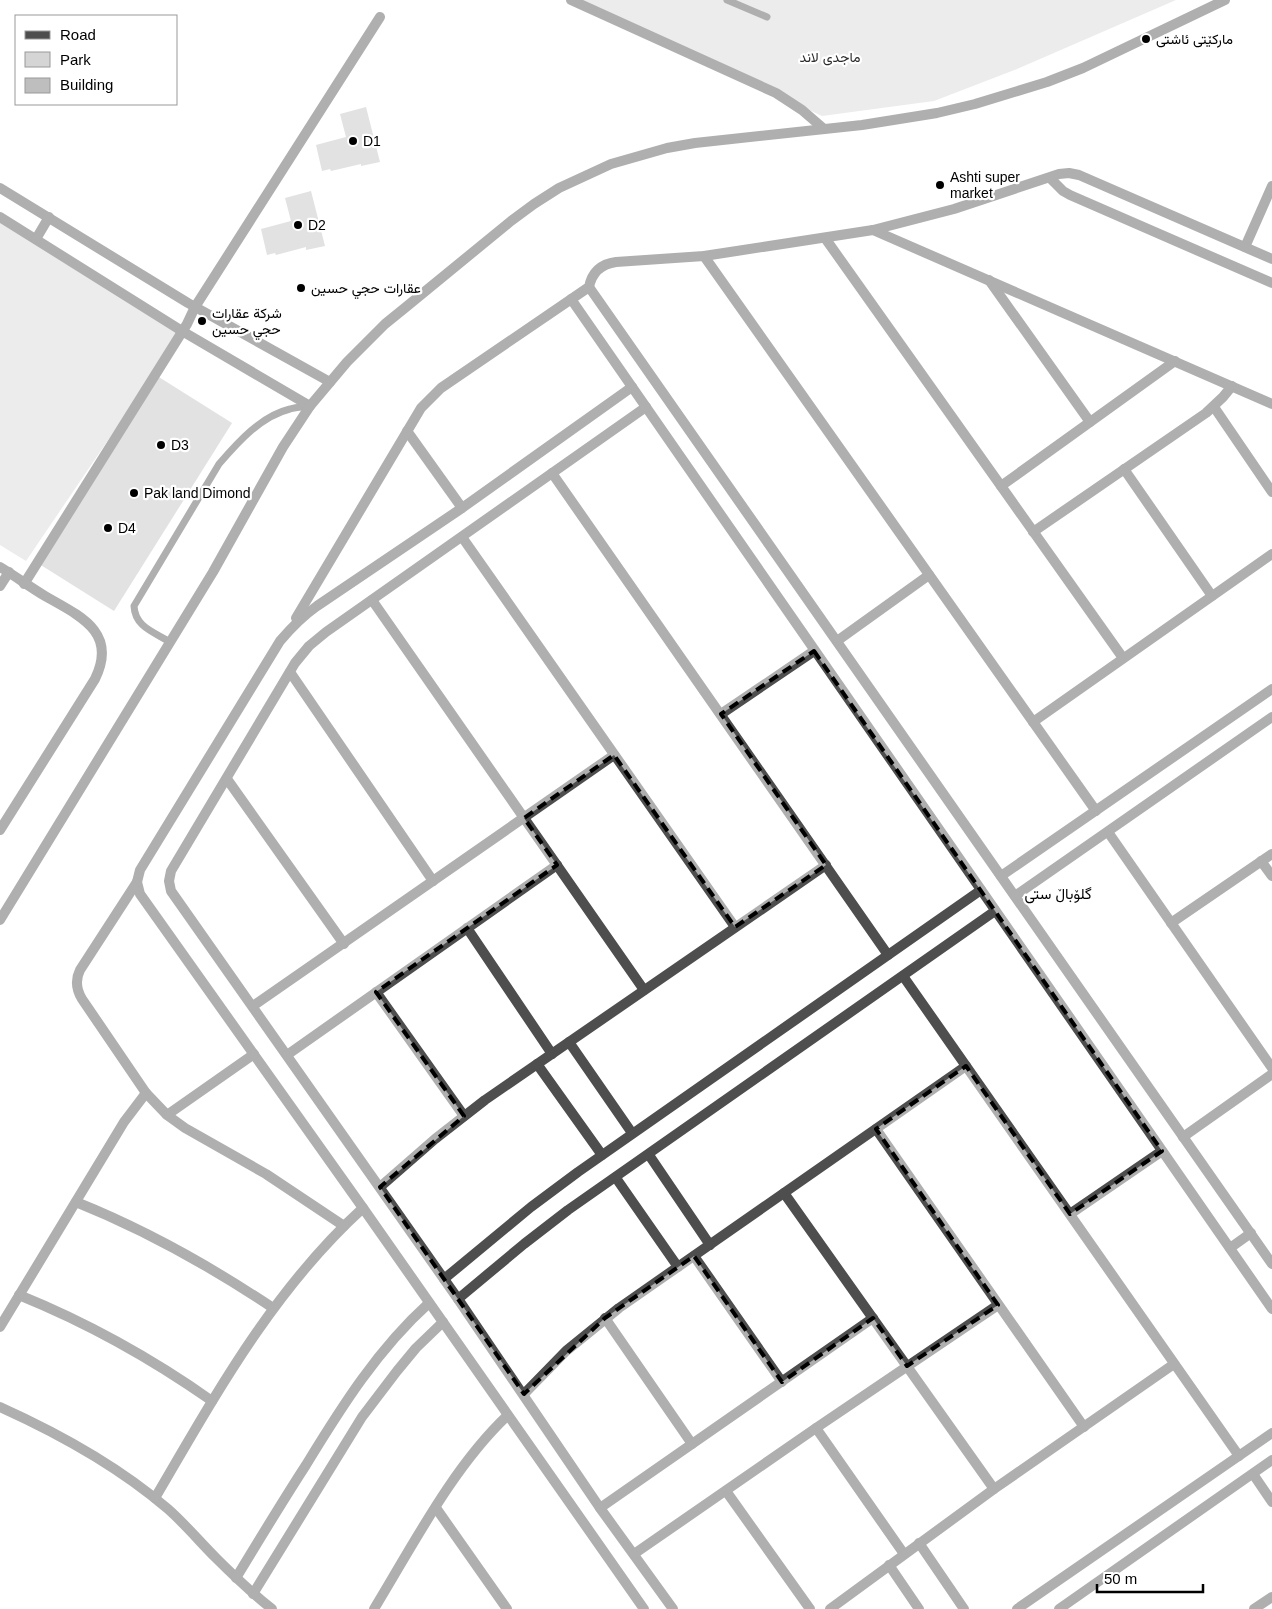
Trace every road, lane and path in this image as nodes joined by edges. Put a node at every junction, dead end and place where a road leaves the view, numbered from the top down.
1 (571, 0) edge
2 (727, 0) edge
3 (1225, 0) edge
4 (380, 17) dead end
5 (767, 17) dead end
6 (824, 129) junction
7 (1050, 178) junction
8 (1272, 186) edge
9 (0, 188) edge
10 (0, 217) edge
11 (49, 217) junction
12 (873, 230) junction
13 (825, 238) junction
14 (36, 239) junction
15 (1245, 247) junction
16 (704, 256) junction
17 (1272, 259) edge
18 (989, 280) junction
19 (1272, 283) edge
20 (589, 287) junction
21 (571, 299) junction
22 (195, 307) junction
23 (182, 331) junction
24 (1175, 362) junction
25 (330, 382) junction
26 (1232, 386) junction
27 (632, 387) junction
28 (1272, 404) edge
29 (310, 406) junction
30 (646, 407) junction
31 (1214, 407) junction
32 (1090, 422) junction
33 (407, 431) junction
34 (1124, 470) junction
35 (552, 472) junction
36 (1001, 486) junction
37 (1272, 492) edge
38 (462, 508) junction
39 (1034, 532) junction
40 (462, 537) junction
41 (1272, 554) edge
42 (4, 570) edge
43 (929, 575) junction
44 (24, 584) junction
45 (0, 586) edge
46 (1212, 596) junction
47 (372, 600) junction
48 (291, 628) junction
49 (837, 641) junction
50 (170, 642) junction
51 (814, 651) junction
52 (1123, 658) junction
53 (290, 672) junction
54 (1272, 689) edge
55 (721, 714) junction
56 (1272, 717) edge
57 (1033, 722) junction
58 (614, 755) junction
59 (226, 780) junction
60 (1096, 811) junction
61 (524, 818) junction
62 (0, 830) edge
63 (1108, 832) junction
64 (1272, 854) edge
65 (1261, 861) junction
66 (557, 865) junction
67 (826, 865) junction
68 (1001, 876) junction
69 (1272, 876) edge
70 (433, 881) junction
71 (137, 882) junction
72 (981, 890) junction
73 (1015, 896) junction
74 (995, 911) junction
75 (1, 917) edge
76 (1171, 923) junction
77 (735, 927) junction
78 (467, 928) junction
79 (344, 944) junction
80 (888, 955) junction
81 (902, 976) junction
82 (644, 990) junction
83 (376, 992) junction
84 (253, 1006) junction
85 (569, 1042) junction
86 (254, 1054) junction
87 (552, 1054) junction
88 (287, 1055) junction
89 (537, 1064) junction
90 (966, 1066) junction
91 (1272, 1068) edge
92 (1272, 1074) edge
93 (146, 1093) junction
94 (167, 1115) junction
95 (464, 1116) junction
96 (876, 1129) junction
97 (632, 1133) junction
98 (1183, 1137) junction
99 (1162, 1151) junction
100 (602, 1155) junction
101 (649, 1155) junction
102 (616, 1178) junction
103 (380, 1187) junction
104 (784, 1193) junction
105 (76, 1202) junction
106 (363, 1208) junction
107 (1070, 1214) junction
108 (344, 1226) junction
109 (1251, 1233) junction
110 (710, 1245) junction
111 (1230, 1248) junction
112 (694, 1256) junction
113 (1272, 1264) edge
114 (678, 1267) junction
115 (444, 1279) junction
116 (19, 1295) junction
117 (458, 1299) junction
118 (429, 1303) junction
119 (998, 1305) junction
120 (273, 1308) junction
121 (1272, 1309) edge
122 (605, 1318) junction
123 (873, 1318) junction
124 (443, 1322) junction
125 (0, 1327) edge
126 (1174, 1364) junction
127 (907, 1366) junction
128 (782, 1382) junction
129 (524, 1394) junction
130 (212, 1401) junction
131 (0, 1407) edge
132 (507, 1416) junction
133 (1084, 1427) junction
134 (816, 1428) junction
135 (1272, 1433) edge
136 (692, 1444) junction
137 (1238, 1456) junction
138 (1272, 1460) edge
139 (1253, 1474) junction
140 (994, 1489) junction
141 (726, 1491) junction
142 (156, 1498) junction
143 (1272, 1502) edge
144 (436, 1508) junction
145 (600, 1508) junction
146 (919, 1543) junction
147 (634, 1554) junction
148 (904, 1554) junction
149 (889, 1565) junction
150 (236, 1578) junction
151 (253, 1594) junction
152 (1272, 1597) edge
153 (272, 1609) edge
154 (374, 1609) edge
155 (507, 1609) edge
156 (644, 1609) edge
157 (674, 1609) edge
158 (810, 1609) edge
159 (830, 1609) edge
160 (919, 1609) edge
161 (964, 1609) edge
162 (1017, 1609) edge
163 (1059, 1609) edge
164 (1254, 1609) edge

1 - 6 street
2 - 5 lane
3 - 6 street
4 - 22 street
6 - 25 street
7 - 12 street
7 - 15 street
7 - 19 street
8 - 15 street
9 - 11 street
10 - 14 street
11 - 14 street
11 - 22 street
12 - 13 street
12 - 18 street
13 - 16 street
13 - 36 street
14 - 23 street
15 - 17 street
16 - 20 street
16 - 43 street
18 - 24 street
18 - 32 street
20 - 21 street
20 - 49 street
21 - 27 street
21 - 33 street
22 - 23 street
22 - 25 street
23 - 29 street
23 - 44 street
24 - 26 street
24 - 32 street
25 - 29 street
26 - 28 street
26 - 31 street
27 - 30 street
27 - 38 street
29 - 50 street
29 - 50 lane
30 - 35 street
30 - 51 street
31 - 34 street
31 - 37 street
32 - 36 street
33 - 38 street
33 - 48 street
34 - 39 street
34 - 46 street
35 - 40 street
35 - 55 street
36 - 39 street
38 - 48 street
39 - 52 street
40 - 47 street
40 - 58 street
41 - 46 street
42 - 44 street
42 - 45 street
43 - 49 street
43 - 57 street
44 - 62 street
46 - 52 street
47 - 53 street
47 - 61 street
48 - 71 street
49 - 68 street
50 - 75 street
51 - 55 street
51 - 72 street
52 - 57 street
53 - 59 street
53 - 70 street
54 - 60 street
55 - 67 street
56 - 63 street
57 - 60 street
58 - 61 street
58 - 77 street
59 - 79 street
59 - 84 street
60 - 68 street
61 - 66 street
61 - 70 street
63 - 73 street
63 - 76 street
64 - 65 street
65 - 69 street
65 - 76 street
66 - 78 street
66 - 82 street
67 - 77 street
67 - 80 street
68 - 73 street
70 - 79 street
71 - 86 street
71 - 93 street
72 - 74 street
72 - 80 street
73 - 98 street
74 - 81 street
74 - 99 street
76 - 91 street
77 - 82 street
78 - 83 street
78 - 87 street
79 - 84 street
80 - 97 street
81 - 90 street
81 - 101 street
82 - 85 street
83 - 88 street
83 - 95 street
84 - 88 street
85 - 87 street
85 - 97 street
86 - 94 street
86 - 106 street
87 - 89 street
88 - 103 street
89 - 95 street
89 - 100 street
90 - 96 street
90 - 107 street
92 - 98 street
93 - 94 street
93 - 105 street
94 - 108 street
95 - 103 street
96 - 104 street
96 - 119 street
97 - 100 street
98 - 109 street
99 - 107 street
99 - 111 street
100 - 115 street
101 - 102 street
101 - 110 street
102 - 114 street
102 - 117 street
103 - 115 street
104 - 110 street
104 - 123 street
105 - 116 street
105 - 120 street
106 - 108 street
106 - 118 street
107 - 126 street
108 - 120 street
109 - 111 street
109 - 113 street
110 - 112 street
111 - 121 street
112 - 114 street
112 - 128 street
114 - 122 street
115 - 117 street
116 - 125 street
116 - 130 street
117 - 129 street
118 - 124 street
118 - 150 street
119 - 127 street
119 - 133 street
120 - 130 street
122 - 129 street
122 - 136 street
123 - 127 street
123 - 128 street
124 - 132 street
124 - 151 street
126 - 133 street
126 - 137 street
127 - 134 street
127 - 140 street
128 - 136 street
129 - 145 street
130 - 142 street
131 - 142 street
132 - 144 street
132 - 156 street
133 - 140 street
134 - 141 street
134 - 148 street
135 - 137 street
136 - 145 street
137 - 162 street
138 - 139 street
139 - 143 street
139 - 163 street
140 - 146 street
141 - 147 street
141 - 158 street
142 - 150 street
144 - 154 street
144 - 155 street
145 - 147 street
146 - 148 street
146 - 161 street
147 - 157 street
148 - 149 street
149 - 159 street
149 - 160 street
150 - 151 street
151 - 153 street
152 - 164 street

